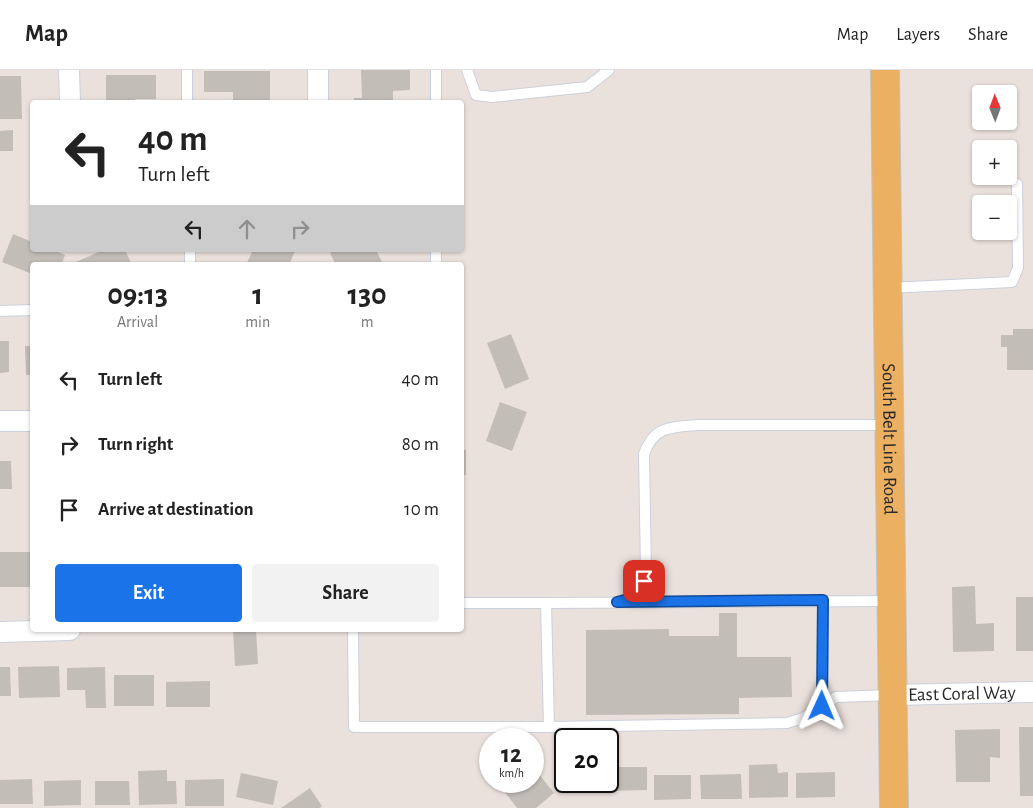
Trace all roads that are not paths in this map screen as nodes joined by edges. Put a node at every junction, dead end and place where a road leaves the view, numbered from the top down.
1 (69, 70) edge
2 (187, 70) edge
3 (318, 70) edge
4 (436, 70) edge
5 (467, 70) edge
6 (609, 70) edge
7 (885, 70) edge
8 (70, 100) edge
9 (188, 100) edge
10 (318, 100) edge
11 (436, 100) edge
12 (1016, 185) edge
13 (888, 288) junction
14 (30, 310) edge
15 (0, 311) edge
16 (0, 421) edge
17 (30, 421) edge
18 (890, 425) junction
19 (823, 600) junction
20 (892, 601) junction
21 (617, 602) junction
22 (464, 603) edge
23 (546, 603) junction
24 (30, 631) edge
25 (0, 632) edge
26 (354, 632) edge
27 (1033, 692) edge
28 (892, 695) junction
29 (822, 706) junction
30 (549, 727) junction
31 (894, 808) edge

1 - 8 street
2 - 9 lane
3 - 10 street
4 - 11 lane
5 - 6 lane
7 - 13 main road, South Belt Line Road
12 - 13 lane
13 - 18 main road, South Belt Line Road
14 - 15 lane
16 - 17 street
18 - 20 main road, South Belt Line Road
18 - 21 lane
19 - 20 lane
19 - 21 lane
19 - 29 lane
20 - 28 main road, South Belt Line Road
21 - 23 lane
22 - 23 lane
23 - 30 lane
24 - 25 street
26 - 30 lane
27 - 28 street, East Coral Way
28 - 29 lane
28 - 31 main road, South Belt Line Road
29 - 30 lane

